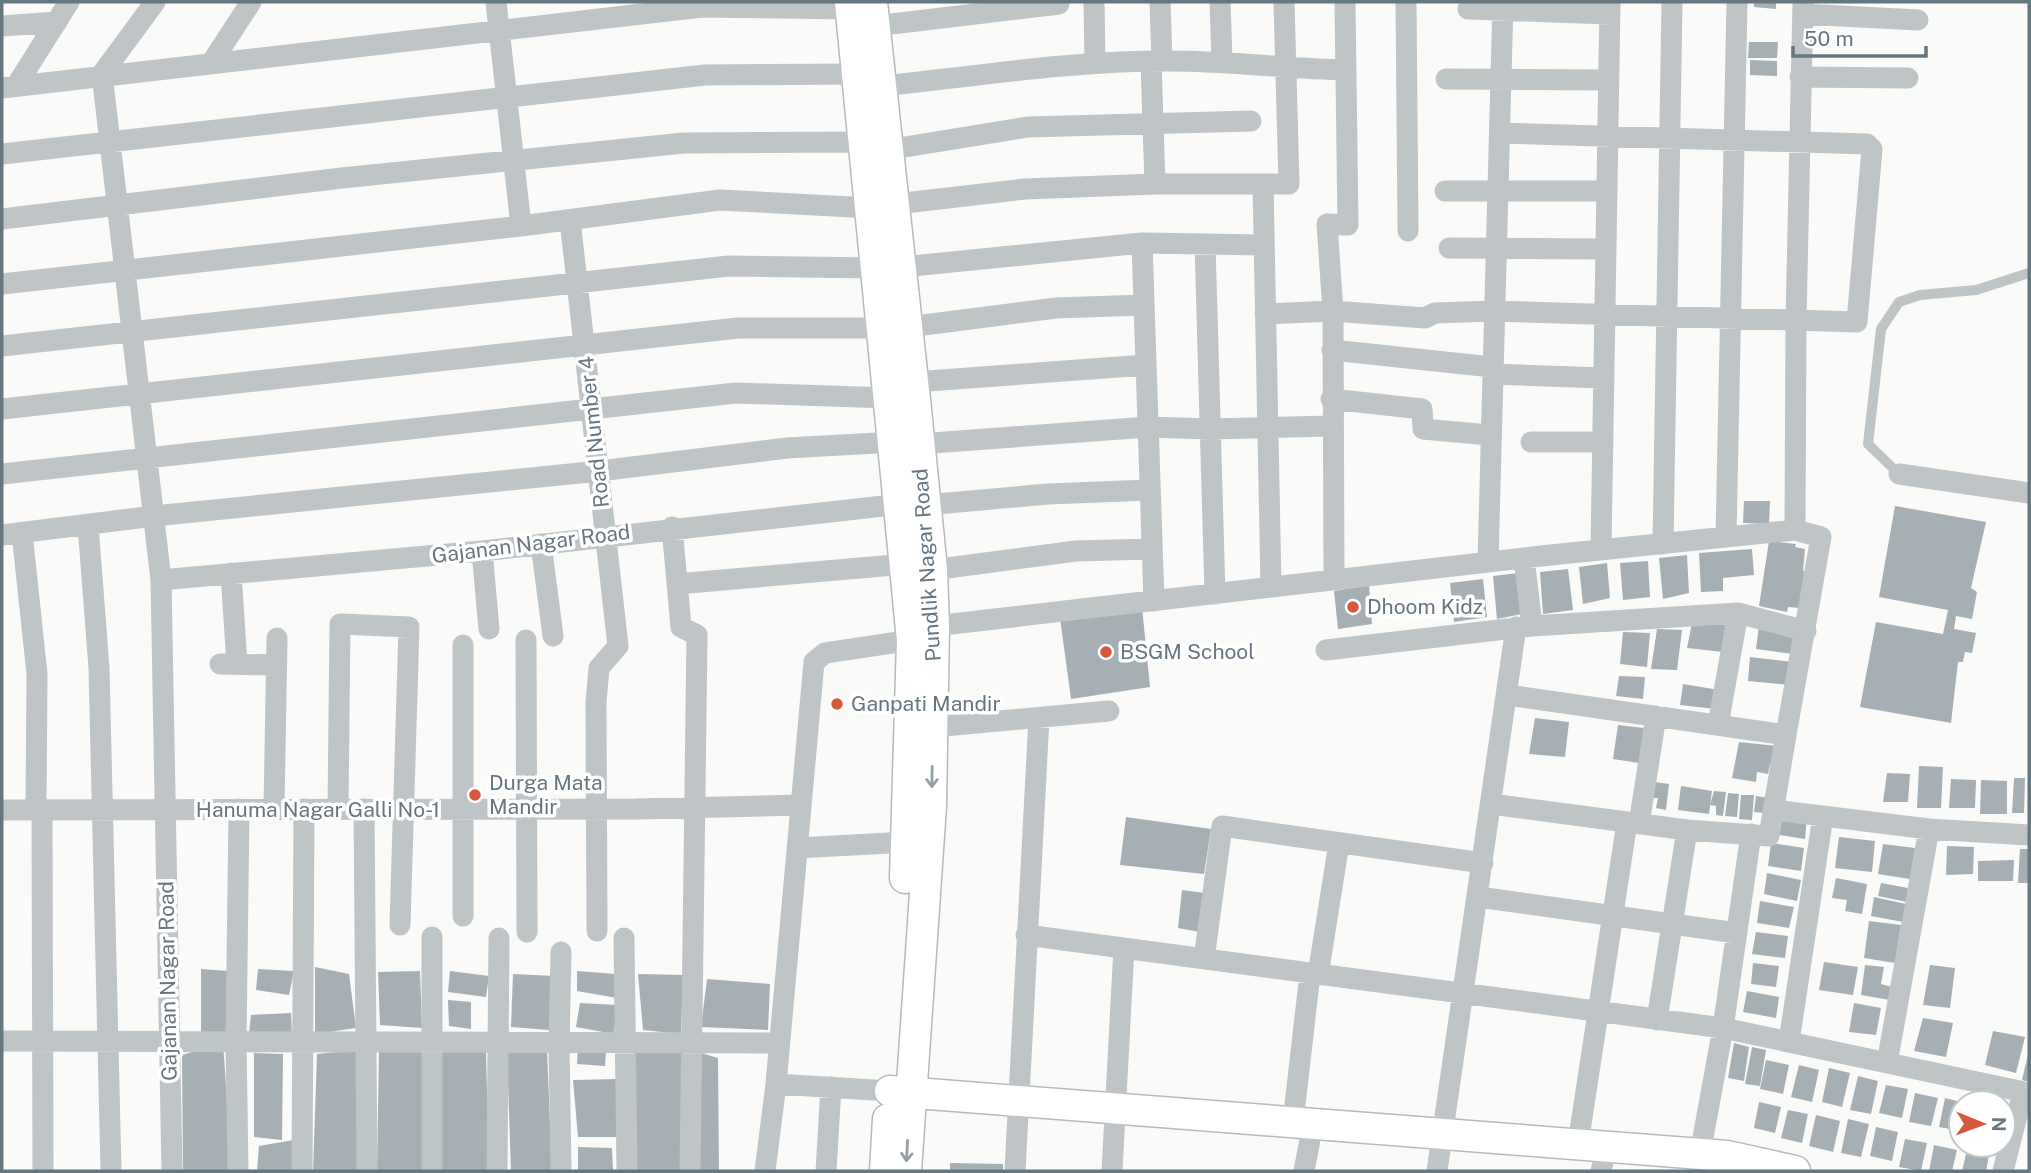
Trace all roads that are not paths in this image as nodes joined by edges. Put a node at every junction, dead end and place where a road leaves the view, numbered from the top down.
1 (69, 2) edge
2 (155, 2) edge
3 (251, 2) edge
4 (496, 2) edge
5 (1094, 2) edge
6 (1160, 2) edge
7 (1220, 2) edge
8 (1284, 2) edge
9 (1345, 2) edge
10 (1406, 2) edge
11 (1672, 2) edge
12 (1737, 2) edge
13 (1059, 4) dead end
14 (1502, 6) edge
15 (1610, 8) edge
16 (1803, 8) edge
17 (1468, 9) dead end
18 (862, 10) edge
19 (1918, 20) dead end
20 (57, 22) junction
21 (2, 26) edge
22 (499, 30) junction
23 (1156, 61) junction
24 (1222, 61) junction
25 (212, 62) junction
26 (1095, 63) junction
27 (1285, 69) junction
28 (1346, 70) junction
29 (102, 74) junction
30 (1800, 77) junction
31 (1908, 78) dead end
32 (1446, 79) dead end
33 (1501, 79) junction
34 (870, 80) junction
35 (1609, 80) junction
36 (9, 87) edge
37 (507, 99) junction
38 (1251, 121) dead end
39 (1153, 125) junction
40 (1500, 133) junction
41 (1609, 138) junction
42 (1670, 138) junction
43 (1732, 140) junction
44 (111, 142) junction
45 (1800, 142) junction
46 (873, 148) junction
47 (2, 154) edge
48 (514, 161) junction
49 (1155, 184) junction
50 (1263, 184) junction
51 (1445, 191) dead end
52 (1498, 191) junction
53 (1607, 191) junction
54 (118, 203) junction
55 (883, 206) junction
56 (2, 219) edge
57 (570, 220) junction
58 (521, 226) junction
59 (1408, 231) dead end
60 (1142, 243) junction
61 (1205, 244) junction
62 (1264, 245) junction
63 (1449, 248) dead end
64 (1496, 249) junction
65 (1606, 249) junction
66 (889, 268) junction
67 (125, 269) junction
68 (2029, 273) edge
69 (577, 281) junction
70 (2, 284) edge
71 (1144, 305) junction
72 (1333, 311) junction
73 (1494, 311) junction
74 (1265, 314) junction
75 (1605, 314) junction
76 (1667, 318) junction
77 (1731, 318) junction
78 (1796, 320) junction
79 (895, 327) junction
80 (132, 330) junction
81 (584, 343) junction
82 (2, 346) edge
83 (1332, 349) junction
84 (1146, 365) junction
85 (1492, 371) junction
86 (1604, 378) junction
87 (902, 390) junction
88 (140, 393) junction
89 (1331, 399) junction
90 (2, 409) edge
91 (592, 409) junction
92 (1332, 426) junction
93 (1148, 427) junction
94 (1268, 427) junction
95 (1210, 429) junction
96 (1489, 435) junction
97 (1531, 442) dead end
98 (1602, 442) junction
99 (907, 443) junction
100 (148, 459) junction
101 (598, 471) junction
102 (2, 474) edge
103 (1899, 474) joint
104 (1150, 490) junction
105 (2029, 493) edge
106 (913, 504) junction
107 (154, 516) junction
108 (88, 525) junction
109 (672, 527) junction
110 (1795, 530) junction
111 (12, 534) edge
112 (606, 536) junction
113 (1726, 537) junction
114 (541, 544) junction
115 (1663, 544) junction
116 (1152, 549) junction
117 (1601, 550) junction
118 (482, 551) junction
119 (1524, 558) junction
120 (1488, 562) junction
121 (919, 567) junction
122 (231, 573) junction
123 (161, 580) junction
124 (1334, 580) junction
125 (677, 584) junction
126 (1271, 586) junction
127 (1214, 594) junction
128 (1154, 601) junction
129 (1738, 613) junction
130 (1524, 626) junction
131 (489, 629) dead end
132 (1806, 631) junction
133 (923, 633) junction
134 (553, 636) dead end
135 (276, 638) dead end
136 (526, 640) dead end
137 (463, 645) dead end
138 (1326, 650) dead end
139 (276, 665) junction
140 (1507, 695) junction
141 (1109, 711) dead end
142 (1656, 716) junction
143 (1039, 718) junction
144 (1718, 725) junction
145 (933, 727) junction
146 (1786, 735) junction
147 (1491, 804) junction
148 (801, 805) junction
149 (692, 808) junction
150 (274, 809) junction
151 (304, 809) junction
152 (338, 809) junction
153 (364, 809) junction
154 (404, 809) junction
155 (464, 809) junction
156 (528, 809) junction
157 (597, 809) junction
158 (2, 810) edge
159 (39, 810) junction
160 (104, 810) junction
161 (164, 810) junction
162 (239, 810) junction
163 (1774, 810) junction
164 (1823, 816) junction
165 (1633, 823) junction
166 (1929, 829) junction
167 (1686, 830) junction
168 (1751, 834) junction
169 (2029, 835) edge
170 (908, 842) junction
171 (1339, 843) junction
172 (797, 848) junction
173 (1483, 863) junction
174 (1478, 898) junction
175 (463, 916) dead end
176 (1611, 916) junction
177 (1673, 924) junction
178 (400, 925) dead end
179 (597, 931) dead end
180 (527, 932) dead end
181 (1737, 933) junction
182 (1026, 935) junction
183 (432, 937) dead end
184 (499, 938) dead end
185 (624, 938) dead end
186 (1124, 948) junction
187 (561, 952) dead end
188 (1204, 959) junction
189 (1314, 974) junction
190 (1464, 995) junction
191 (1597, 1012) junction
192 (1657, 1020) junction
193 (1723, 1028) junction
194 (2, 1041) edge
195 (42, 1042) junction
196 (109, 1042) junction
197 (170, 1042) junction
198 (236, 1042) junction
199 (1789, 1042) junction
200 (302, 1043) junction
201 (365, 1043) junction
202 (431, 1043) junction
203 (625, 1043) junction
204 (691, 1043) junction
205 (779, 1043) junction
206 (496, 1044) junction
207 (559, 1044) junction
208 (1887, 1063) junction
209 (776, 1084) junction
210 (831, 1087) junction
211 (900, 1092) junction
212 (2026, 1092) edge
213 (1016, 1101) junction
214 (1115, 1108) junction
215 (1303, 1123) junction
216 (1444, 1134) junction
217 (1595, 1154) edge
218 (1717, 1160) edge
219 (43, 1171) edge
220 (111, 1171) edge
221 (172, 1171) edge
222 (238, 1171) edge
223 (302, 1171) edge
224 (367, 1171) edge
225 (432, 1171) edge
226 (497, 1171) edge
227 (561, 1171) edge
228 (627, 1171) edge
229 (690, 1171) edge
230 (765, 1171) edge
231 (826, 1171) edge
232 (885, 1171) edge
233 (906, 1171) edge
234 (1015, 1171) edge
235 (1112, 1171) edge
236 (1304, 1171) edge
237 (1437, 1171) edge
238 (1795, 1171) edge
239 (2003, 1171) edge

1 - 20 street
2 - 29 street
3 - 25 street
4 - 22 street
5 - 26 street
6 - 23 street
7 - 24 street
8 - 27 street
9 - 28 street
10 - 59 street
11 - 42 street
12 - 43 street
13 - 18 street
14 - 15 street
14 - 17 street
14 - 33 street
15 - 35 street
16 - 19 street
16 - 30 street
18 - 22 street
18 - 34 main road, Pundlik Nagar Road
20 - 21 street
20 - 36 street
22 - 25 street
22 - 37 street
23 - 24 street
23 - 26 street
23 - 39 street
24 - 27 street
25 - 29 street
26 - 34 street
27 - 28 street
27 - 50 street
28 - 72 street
29 - 36 street
29 - 44 street, Gajanan Nagar Road
30 - 31 street
30 - 45 street
32 - 33 street
33 - 35 street
33 - 40 street
34 - 37 street
34 - 46 main road, Pundlik Nagar Road
35 - 41 street
37 - 44 street
37 - 48 street
38 - 39 street
39 - 46 street
39 - 49 street
40 - 41 street
40 - 52 street
41 - 42 street
41 - 53 street
42 - 43 street
42 - 76 street
43 - 45 street
43 - 77 street
44 - 47 street
44 - 54 street, Gajanan Nagar Road
45 - 78 street
45 - 78 street
46 - 48 street
46 - 55 main road, Pundlik Nagar Road
48 - 54 street
48 - 58 street
49 - 50 street
49 - 55 street
50 - 62 street
51 - 52 street
52 - 53 street
52 - 64 street
53 - 65 street
54 - 56 street
54 - 67 street, Gajanan Nagar Road
55 - 57 street
55 - 66 main road, Pundlik Nagar Road
57 - 58 street
57 - 69 street, Road Number 4
58 - 67 street
60 - 61 street
60 - 66 street
60 - 71 street
61 - 62 street
61 - 95 street
62 - 74 street
63 - 64 street
64 - 65 street
64 - 73 street
65 - 75 street
66 - 69 street
66 - 79 main road, Pundlik Nagar Road
67 - 70 street
67 - 80 street, Gajanan Nagar Road
68 - 103 lane
69 - 80 street
69 - 81 street, Road Number 4
71 - 79 street
71 - 84 street
72 - 73 street
72 - 74 street
72 - 83 street
73 - 75 street
73 - 85 street
74 - 94 street
75 - 76 street
75 - 86 street
76 - 77 street
76 - 115 street
77 - 78 street
77 - 113 street
78 - 110 street
79 - 81 street
79 - 87 main road, Pundlik Nagar Road
80 - 82 street
80 - 88 street, Gajanan Nagar Road
81 - 88 street
81 - 91 street, Road Number 4
83 - 85 street
83 - 89 street
84 - 87 street
84 - 93 street
85 - 86 street
85 - 96 street
86 - 98 street
87 - 91 street
87 - 99 main road, Pundlik Nagar Road
88 - 90 street
88 - 100 street, Gajanan Nagar Road
89 - 92 street
89 - 96 street
91 - 100 street
91 - 101 street, Road Number 4
92 - 94 street
92 - 124 street
93 - 95 street
93 - 99 street
93 - 104 street
94 - 95 street
94 - 126 street
95 - 127 street
96 - 120 street
97 - 98 street
98 - 117 street
99 - 101 street
99 - 106 main road, Pundlik Nagar Road
100 - 102 street
100 - 107 street, Gajanan Nagar Road
101 - 107 street
101 - 112 street, Road Number 4
103 - 105 street
104 - 106 street, Gajanan Nagar Road
104 - 116 street
106 - 109 street, Gajanan Nagar Road
106 - 121 main road, Pundlik Nagar Road
107 - 108 street
107 - 123 street, Gajanan Nagar Road
108 - 111 street
108 - 160 street
109 - 112 street, Gajanan Nagar Road
109 - 125 street
110 - 113 street
110 - 132 street
111 - 159 street
112 - 114 street, Gajanan Nagar Road
112 - 157 street, Road Number 4
113 - 115 street
114 - 118 street, Gajanan Nagar Road
114 - 134 street
115 - 117 street
116 - 121 street
116 - 128 street
117 - 119 street
118 - 122 street, Gajanan Nagar Road
118 - 131 street
119 - 120 street
119 - 130 street
120 - 124 street
121 - 125 street
121 - 133 main road, Pundlik Nagar Road
122 - 123 street, Gajanan Nagar Road
122 - 139 street
123 - 161 street, Gajanan Nagar Road
124 - 126 street
125 - 149 street
126 - 127 street
127 - 128 street
128 - 133 street
129 - 130 street
129 - 132 street
129 - 144 street
130 - 138 street
130 - 140 street
132 - 146 street
133 - 145 main road, Pundlik Nagar Road
133 - 148 street
133 - 170 main road, Pundlik Nagar Road
135 - 139 street
136 - 156 street
137 - 155 street
139 - 150 street
140 - 142 street
140 - 147 street
141 - 143 street
142 - 144 street
142 - 165 street
143 - 145 street
143 - 182 street
144 - 146 street
145 -> 211 main road, Pundlik Nagar Road
146 - 163 street
147 - 165 street
147 - 173 street
148 - 149 street, Hanuma Nagar Galli No-1
148 - 172 street
149 - 157 street, Hanuma Nagar Galli No-1
149 - 204 street
150 - 151 street, Hanuma Nagar Galli No-1
150 - 162 street, Hanuma Nagar Galli No-1
151 - 152 street, Hanuma Nagar Galli No-1
151 - 200 street
152 - 153 street, Hanuma Nagar Galli No-1
152 - 154 street
153 - 154 street, Hanuma Nagar Galli No-1
153 - 201 street
154 - 155 street, Hanuma Nagar Galli No-1
154 - 178 street
155 - 156 street, Hanuma Nagar Galli No-1
155 - 175 street
156 - 157 street, Hanuma Nagar Galli No-1
156 - 180 street
157 - 179 street, Road Number 4
158 - 159 street, Hanuma Nagar Galli No-1
159 - 160 street, Hanuma Nagar Galli No-1
159 - 195 street
160 - 161 street, Hanuma Nagar Galli No-1
160 - 196 street
161 - 162 street, Hanuma Nagar Galli No-1
161 - 197 street, Gajanan Nagar Road
162 - 198 street
163 - 164 street
163 - 168 street
164 - 166 street
164 - 199 street
165 - 167 street
165 - 176 street
166 - 169 street
166 - 208 street
167 - 168 street
167 - 177 street
168 - 181 street
170 - 172 street
170 - 211 main road, Pundlik Nagar Road
171 - 173 street
171 - 188 street
171 - 189 street
172 - 205 street
173 - 174 street
174 - 176 street
174 - 190 street
176 - 177 street
176 - 191 street
177 - 181 street
177 - 192 street
181 - 193 street
182 - 186 street
182 - 213 street
183 - 202 street
184 - 206 street
185 - 203 street
186 - 188 street
186 - 214 street
187 - 207 street
188 - 189 street
189 - 190 street
189 - 215 street
190 - 191 street
190 - 216 street
191 - 192 street
191 - 217 street
192 - 193 street
193 - 199 street
193 - 218 street
194 - 195 street
195 - 196 street
195 - 219 street
196 - 197 street
196 - 220 street
197 - 198 street
197 - 221 street, Gajanan Nagar Road
198 - 200 street
198 - 222 street
199 - 208 street
200 - 201 street
200 - 223 street
201 - 202 street
201 - 224 street
202 - 206 street
202 - 225 street
203 - 204 street
203 - 207 street
203 - 228 street
204 - 205 street
204 - 229 street
205 - 209 street
206 - 207 street
206 - 226 street
207 - 227 street
208 - 212 street
209 - 210 street
209 - 230 street
210 - 211 street
210 - 231 street
211 - 213 main road
211 - 232 main road, Pundlik Nagar Road
211 -> 233 main road, Pundlik Nagar Road
212 - 239 street
213 - 214 main road
213 - 234 street
214 - 215 main road
214 - 235 street
215 - 216 main road
215 - 236 street
216 - 217 main road
216 - 237 street
217 - 218 main road
218 - 238 main road

